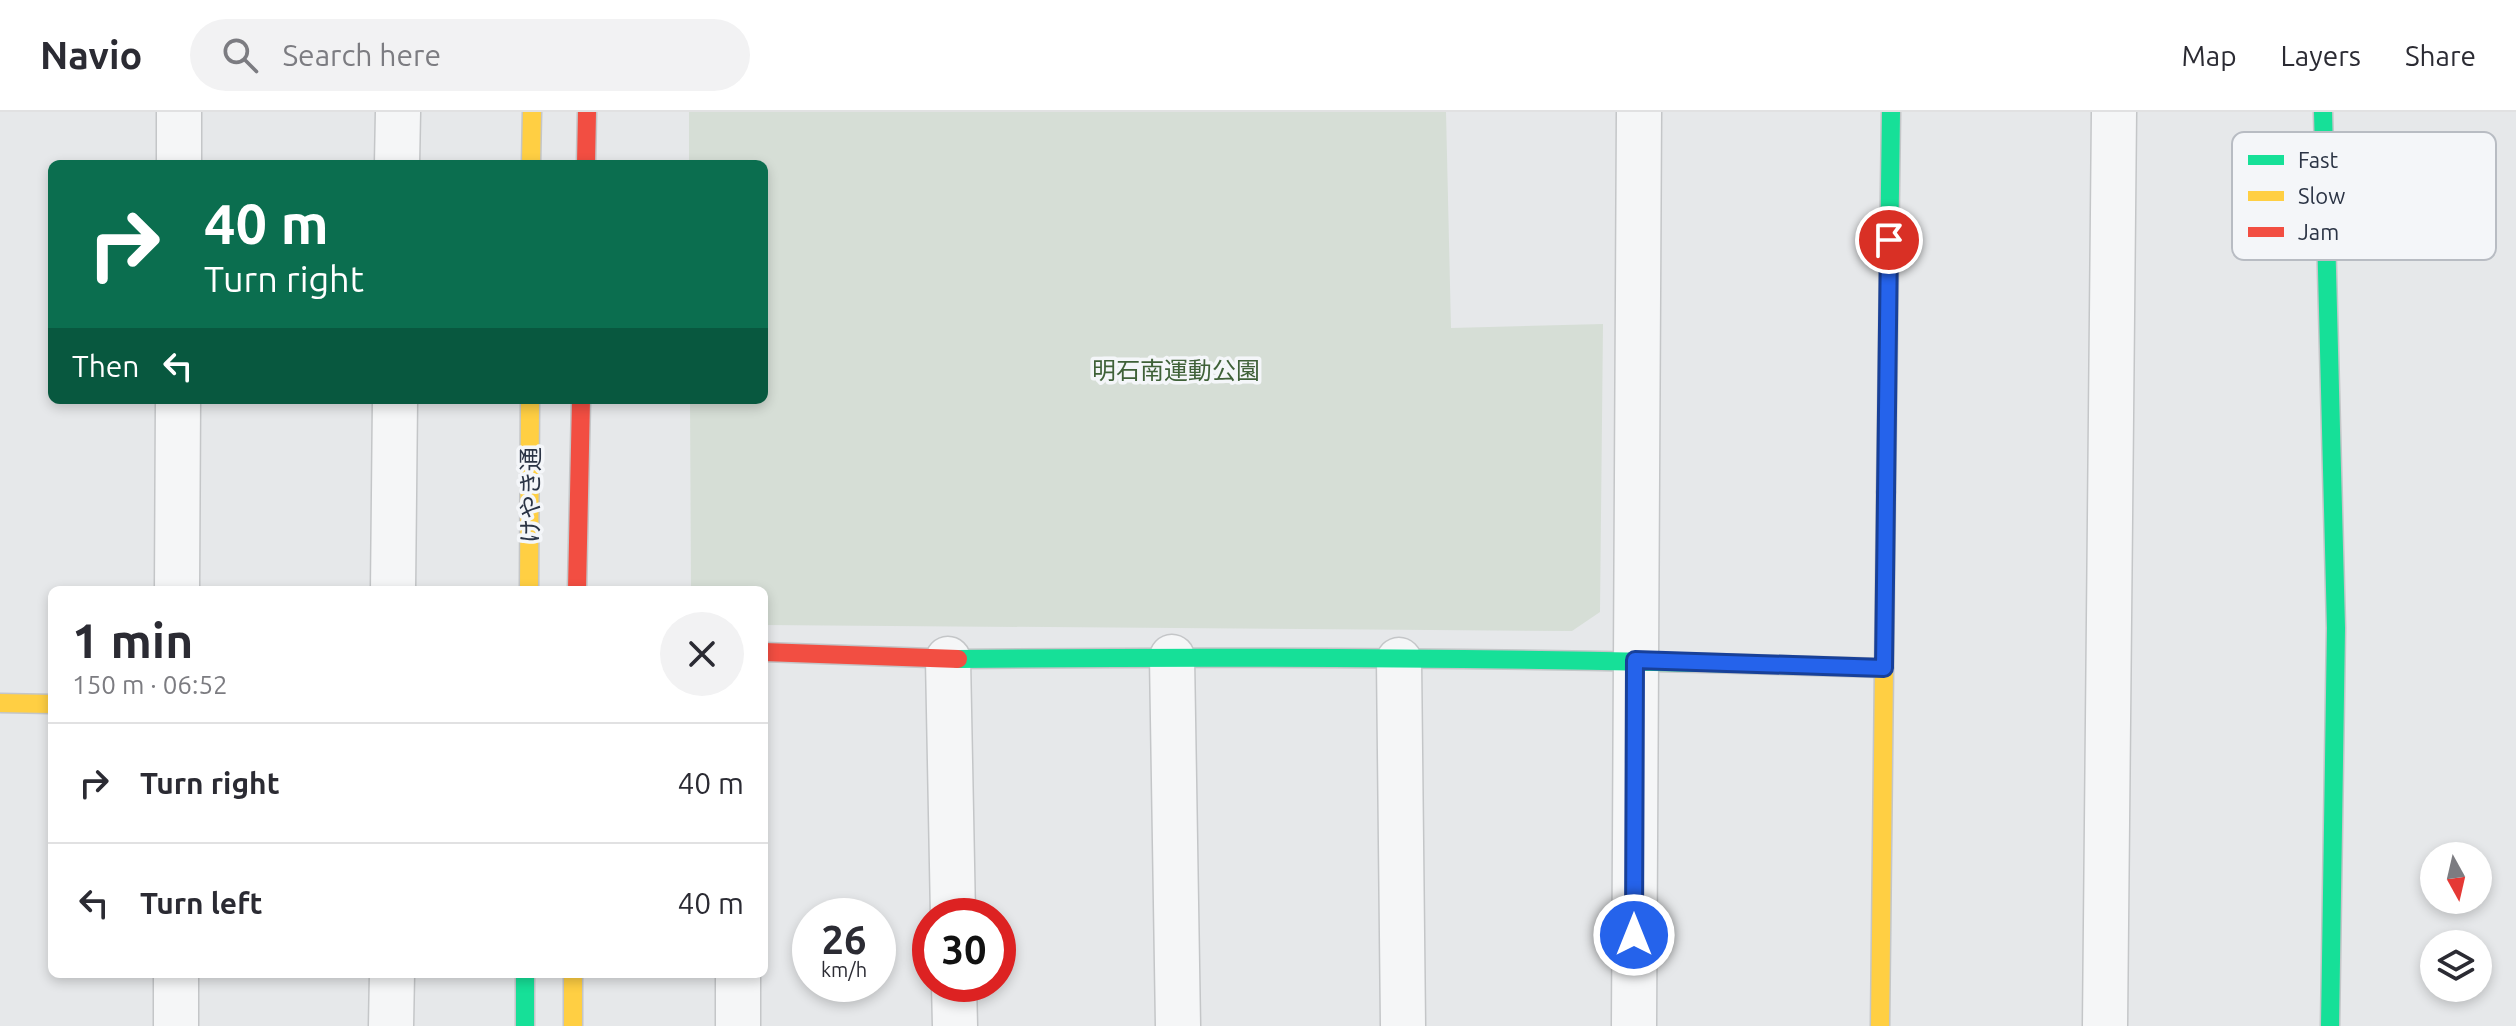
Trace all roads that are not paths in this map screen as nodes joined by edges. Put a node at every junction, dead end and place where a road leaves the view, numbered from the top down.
1 (179, 112) edge
2 (398, 112) edge
3 (532, 112) edge
4 (587, 112) edge
5 (1639, 112) edge
6 (1891, 112) edge
7 (2114, 112) edge
8 (2323, 112) edge
9 (2324, 132) edge
10 (179, 160) edge
11 (397, 160) edge
12 (531, 160) edge
13 (586, 160) edge
14 (2327, 260) edge
15 (178, 404) edge
16 (395, 404) edge
17 (530, 404) edge
18 (581, 404) edge
19 (177, 586) edge
20 (393, 586) edge
21 (529, 586) edge
22 (577, 586) edge
23 (768, 652) edge
24 (1172, 657) junction
25 (948, 659) junction
26 (1399, 660) junction
27 (1635, 660) junction
28 (1884, 668) junction
29 (0, 703) edge
30 (48, 704) edge
31 (953, 898) edge
32 (176, 978) edge
33 (392, 978) edge
34 (525, 978) edge
35 (573, 978) edge
36 (738, 978) edge
37 (954, 1002) edge
38 (176, 1026) edge
39 (391, 1026) edge
40 (525, 1026) edge
41 (573, 1026) edge
42 (738, 1026) edge
43 (955, 1026) edge
44 (1178, 1026) edge
45 (1403, 1026) edge
46 (1634, 1026) edge
47 (1880, 1026) edge
48 (2105, 1026) edge
49 (2330, 1026) edge

1 - 10 street
2 - 11 street
3 - 12 street
4 - 13 street
5 - 27 street
6 - 28 street
7 - 48 street
8 - 9 street
14 - 49 street
15 - 19 street
16 - 20 street
17 - 21 street, けやき通
18 - 22 street
23 - 25 street
24 - 25 street
24 - 26 street
24 - 44 street
25 - 31 street
26 - 27 street
26 - 45 street
27 - 28 street
27 - 46 street
28 - 47 street
29 - 30 street
32 - 38 street
33 - 39 street
34 - 40 street
35 - 41 street
36 - 42 street
37 - 43 street

